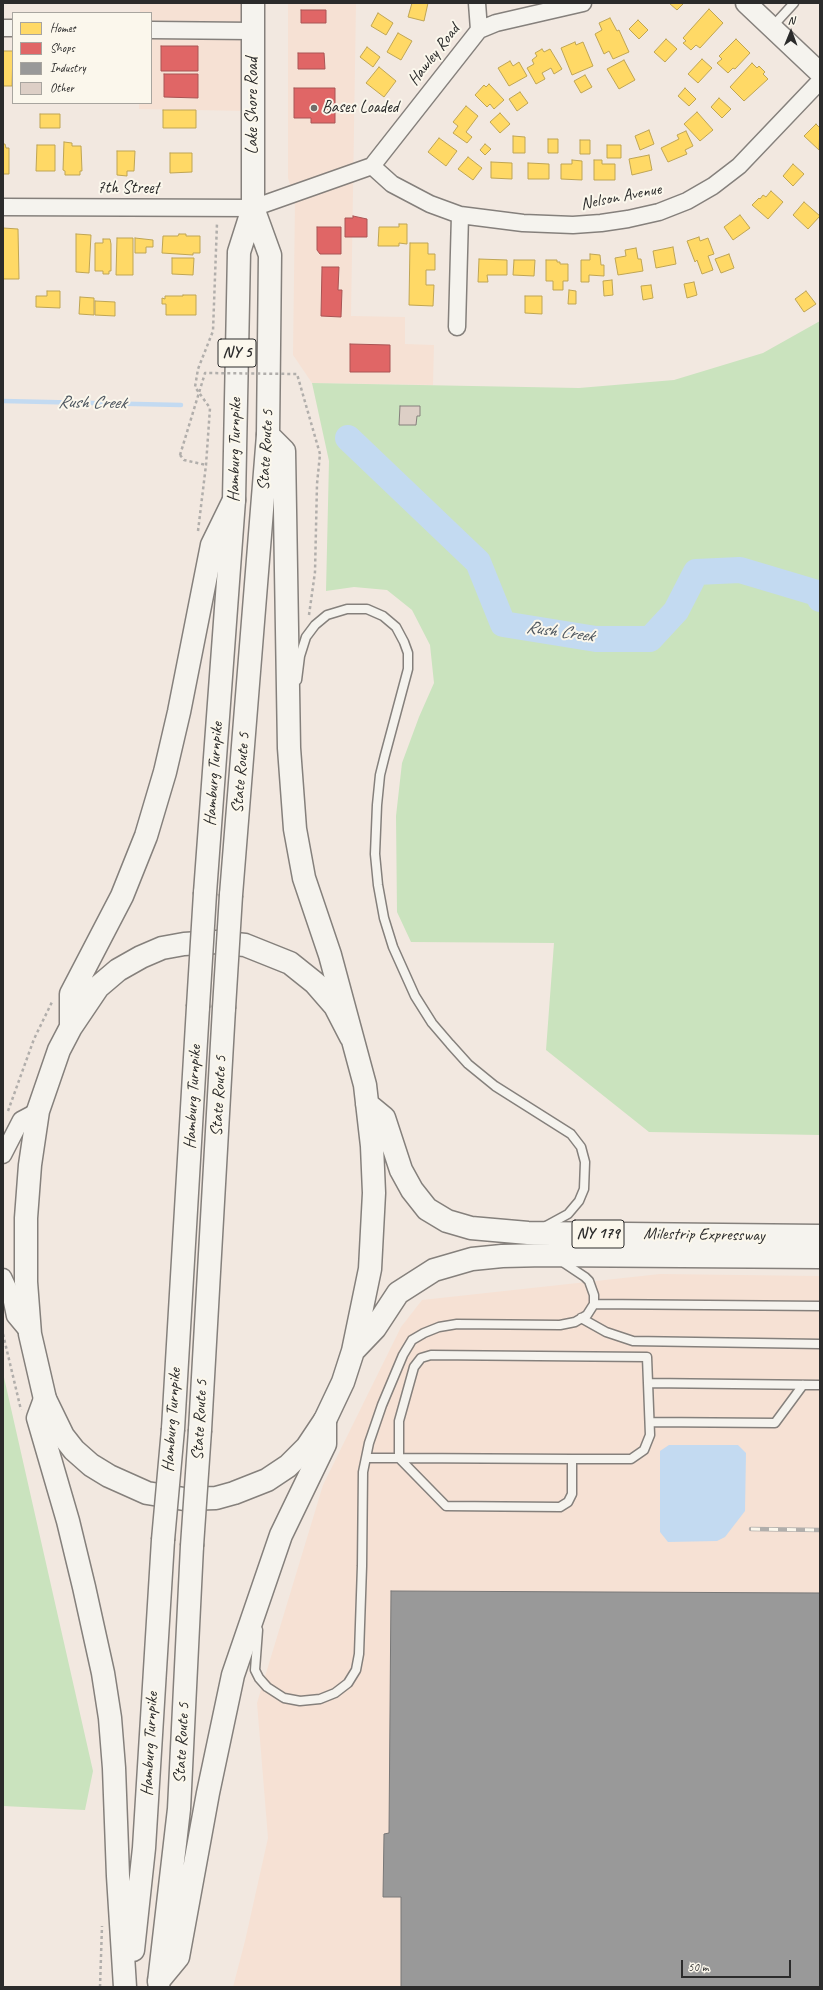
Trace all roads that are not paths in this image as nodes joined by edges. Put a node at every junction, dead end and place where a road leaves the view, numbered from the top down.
1 (253, 3) edge
2 (477, 3) edge
3 (583, 3) edge
4 (746, 3) edge
5 (794, 3) edge
6 (772, 27) junction
7 (152, 30) edge
8 (479, 30) junction
9 (252, 31) junction
10 (820, 73) edge
11 (820, 81) edge
12 (372, 166) junction
13 (3, 207) edge
14 (253, 208) junction
15 (460, 214) junction
16 (456, 326) dead end
17 (268, 435) junction
18 (234, 500) junction
19 (289, 748) junction
20 (71, 1027) junction
21 (351, 1037) junction
22 (367, 1104) junction
23 (38, 1110) junction
24 (3, 1155) edge
25 (528, 1233) junction
26 (820, 1236) edge
27 (546, 1255) junction
28 (820, 1257) edge
29 (3, 1277) edge
30 (594, 1304) junction
31 (820, 1306) edge
32 (581, 1318) junction
33 (30, 1334) junction
34 (633, 1341) junction
35 (820, 1344) edge
36 (353, 1351) junction
37 (633, 1356) junction
38 (648, 1383) junction
39 (803, 1385) junction
40 (820, 1385) edge
41 (45, 1399) junction
42 (325, 1420) junction
43 (650, 1422) junction
44 (366, 1458) junction
45 (399, 1458) junction
46 (572, 1459) junction
47 (265, 1580) junction
48 (159, 1983) edge
49 (125, 1987) edge
50 (129, 1987) edge

1 - 9 main road, Lake Shore Road / NY 5
2 - 8 street
3 - 8 street, Hawley Road
4 - 6 street
5 - 6 lane
6 - 10 street
7 - 9 street
8 - 12 street, Hawley Road
9 - 14 main road, Lake Shore Road / NY 5
11 - 15 street, Nelson Avenue
12 - 14 street
12 - 15 street, Nelson Avenue
13 - 14 street, 7th Street
14 - 17 main road, State Route 5 / NY 5
14 - 18 main road, Hamburg Turnpike / NY 5
15 - 16 street
17 - 19 main road
17 - 48 main road, State Route 5 / NY 5, bridge
18 - 20 main road
18 - 50 main road, Hamburg Turnpike / NY 5, bridge
19 - 21 main road
19 - 25 lane
20 - 21 main road
20 - 23 main road
21 - 22 main road
22 - 25 main road, Milestrip Expressway / NY 179
22 - 36 main road
23 - 24 street
23 - 33 main road
25 - 26 main road, Milestrip Expressway / NY 179
27 - 28 main road, Milestrip Expressway / NY 179
27 - 30 lane
27 - 36 main road, Milestrip Expressway / NY 179
29 - 33 street
30 - 31 lane
30 - 32 lane
32 - 34 lane
32 - 44 lane
33 - 41 main road
34 - 35 lane
34 - 37 lane
36 - 42 main road
37 - 38 lane
37 - 45 lane
38 - 39 lane
38 - 43 lane
39 - 40 lane
39 - 43 lane
41 - 42 main road
41 - 49 main road
42 - 47 main road
43 - 46 lane
44 - 45 lane
44 - 47 lane
45 - 46 lane
45 - 46 lane
47 - 48 main road

